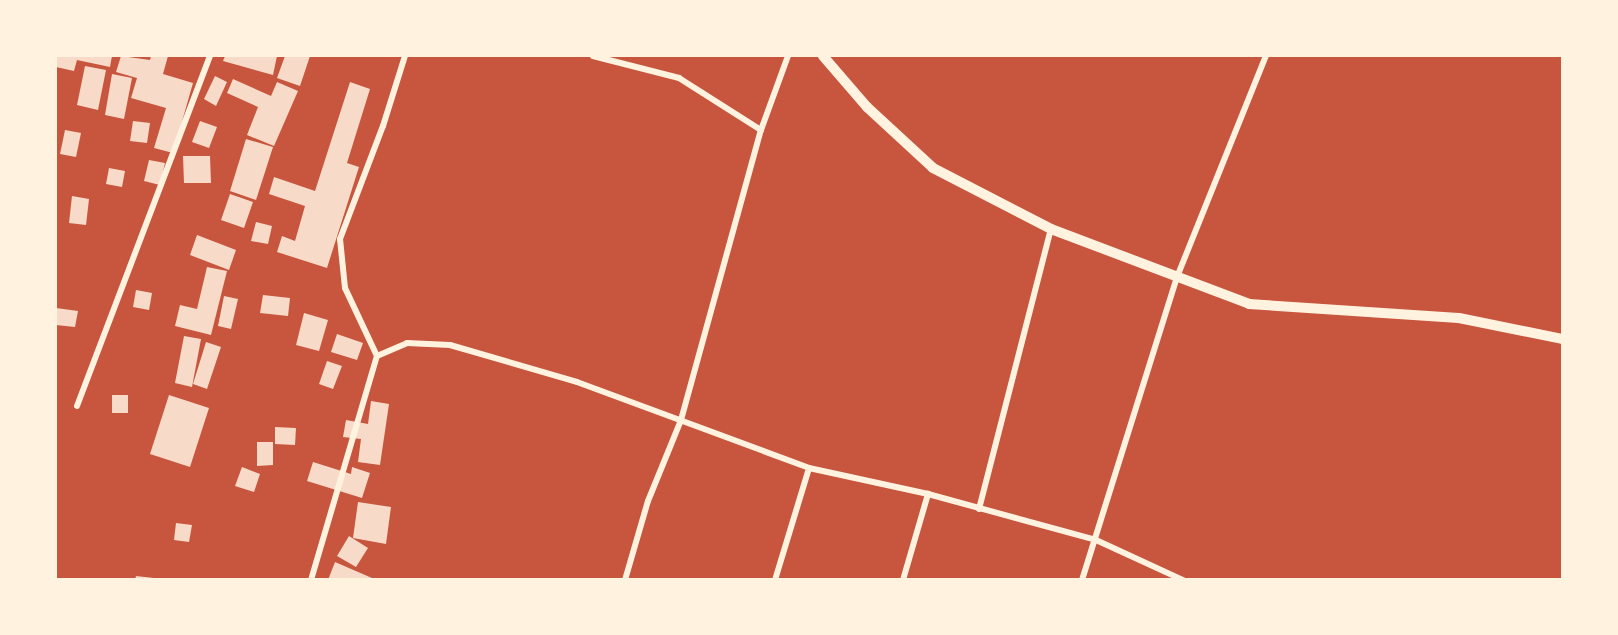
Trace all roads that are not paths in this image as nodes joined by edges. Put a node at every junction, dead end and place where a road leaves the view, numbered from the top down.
1 (210, 56) edge
2 (405, 56) edge
3 (593, 56) edge
4 (788, 56) edge
5 (823, 56) edge
6 (1266, 56) edge
7 (761, 130) junction
8 (1051, 229) junction
9 (1177, 277) junction
10 (1563, 339) edge
11 (377, 356) junction
12 (77, 406) dead end
13 (681, 420) junction
14 (809, 468) junction
15 (928, 494) junction
16 (979, 509) junction
17 (1096, 540) junction
18 (310, 579) edge
19 (625, 579) edge
20 (775, 579) edge
21 (903, 579) edge
22 (1082, 579) edge
23 (1183, 579) edge

1 - 12 street
2 - 11 street
3 - 7 street
4 - 7 street
5 - 8 street
6 - 9 street
7 - 13 street
8 - 9 street
8 - 16 street
9 - 10 street
9 - 17 street
11 - 13 street
11 - 18 street
13 - 14 street
13 - 19 street
14 - 15 street
14 - 20 street
15 - 16 street
15 - 21 street
16 - 17 street
17 - 22 street
17 - 23 street

